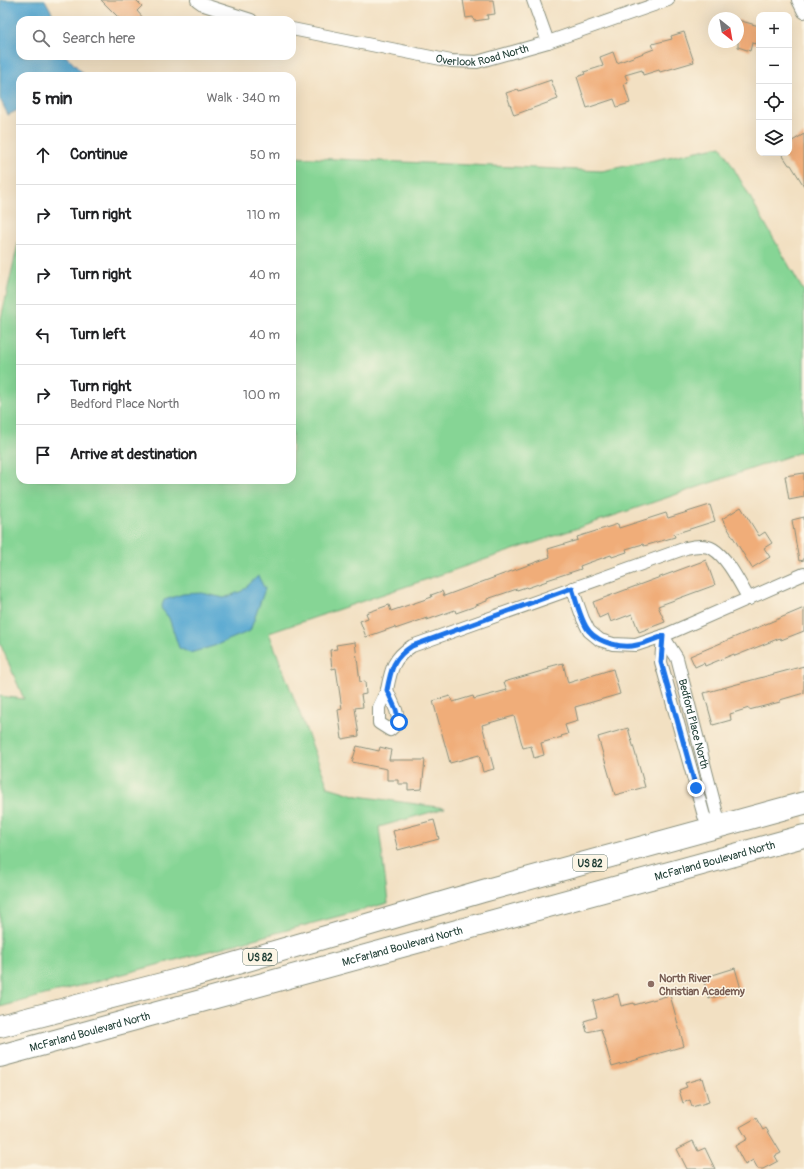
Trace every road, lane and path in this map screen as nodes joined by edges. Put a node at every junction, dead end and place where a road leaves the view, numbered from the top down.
1 (197, 0) edge
2 (533, 0) edge
3 (668, 0) edge
4 (798, 0) edge
5 (804, 12) edge
6 (238, 16) edge
7 (296, 30) edge
8 (548, 42) junction
9 (804, 574) edge
10 (572, 588) junction
11 (749, 599) junction
12 (663, 636) junction
13 (387, 690) dead end
14 (804, 804) edge
15 (770, 813) junction
16 (715, 828) junction
17 (804, 836) edge
18 (724, 857) junction
19 (657, 876) junction
20 (518, 881) junction
21 (490, 922) junction
22 (0, 1026) edge
23 (0, 1056) edge

1 - 6 street
2 - 8 street
3 - 8 street, Overlook Road North
4 - 5 street
7 - 8 street, Overlook Road North
9 - 11 street
10 - 11 street
10 - 12 street
10 - 13 street
11 - 12 street
12 - 16 street, Bedford Place North
14 - 15 highway, US 82
15 - 16 highway, US 82
15 - 18 highway
16 - 19 highway
16 - 20 highway, US 82
17 - 18 highway, McFarland Boulevard North / US 82
18 - 19 highway, McFarland Boulevard North / US 82
19 - 21 highway, McFarland Boulevard North / US 82
20 - 21 highway
20 - 22 highway, US 82
21 - 23 highway, McFarland Boulevard North / US 82

